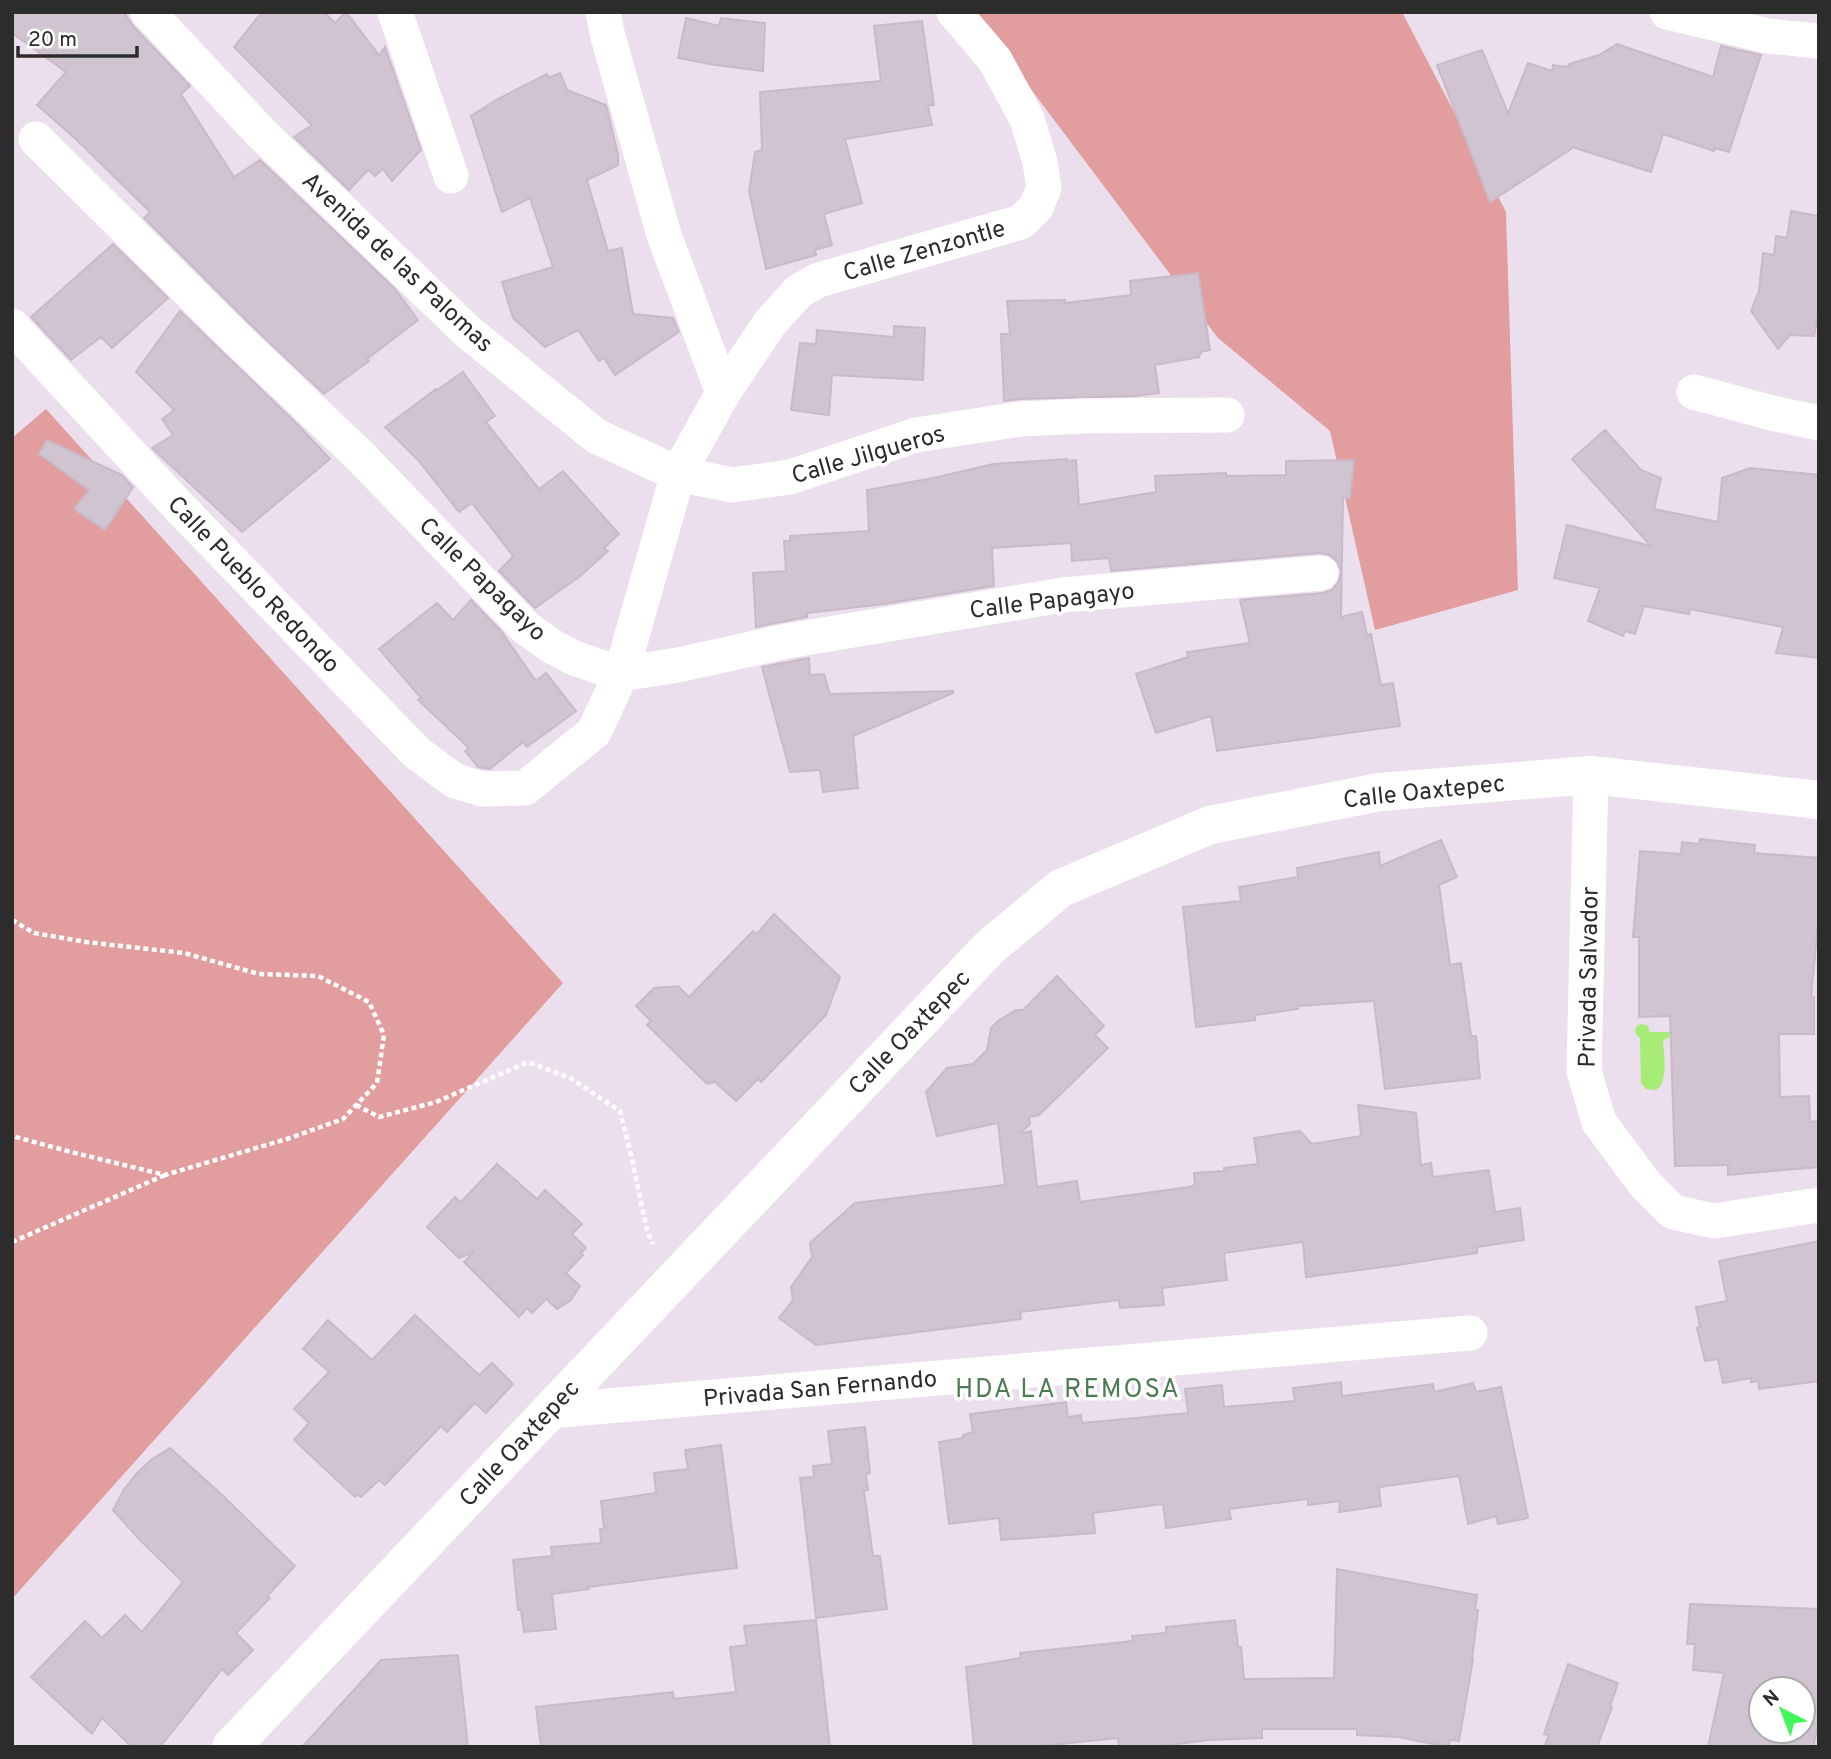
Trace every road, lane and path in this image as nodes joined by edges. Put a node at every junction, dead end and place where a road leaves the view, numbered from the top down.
1 (148, 12) edge
2 (395, 12) edge
3 (603, 12) edge
4 (954, 12) edge
5 (1667, 12) edge
6 (1819, 41) edge
7 (36, 139) dead end
8 (451, 176) dead end
9 (12, 326) edge
10 (1694, 392) dead end
11 (723, 393) junction
12 (1227, 415) dead end
13 (1819, 423) edge
14 (678, 474) junction
15 (1321, 573) dead end
16 (621, 674) junction
17 (1591, 775) junction
18 (525, 788) joint
19 (1819, 800) edge
20 (12, 920) edge
21 (356, 1105) junction
22 (12, 1136) edge
23 (165, 1175) junction
24 (1819, 1205) edge
25 (12, 1242) edge
26 (671, 1282) junction
27 (1470, 1333) dead end
28 (548, 1411) junction
29 (231, 1747) edge

1 - 14 street, Avenida de las Palomas
2 - 8 street
3 - 11 street
4 - 11 street, Calle Zenzontle
5 - 6 street
7 - 16 street, Calle Papagayo
9 - 18 street, Calle Pueblo Redondo
10 - 13 street
11 - 14 street, Calle Zenzontle
12 - 14 street, Calle Jilgueros
14 - 16 street, Calle Zenzontle
15 - 16 street, Calle Papagayo
16 - 18 street, Calle Zenzontle
17 - 19 main road, Calle Oaxtepec
17 - 24 street, Privada Salvador
17 - 26 main road, Calle Oaxtepec
20 - 21 path
21 - 23 path
21 - 26 path
22 - 23 path
23 - 25 path
26 - 28 main road, Calle Oaxtepec
27 - 28 street, Privada San Fernando
28 - 29 main road, Calle Oaxtepec

